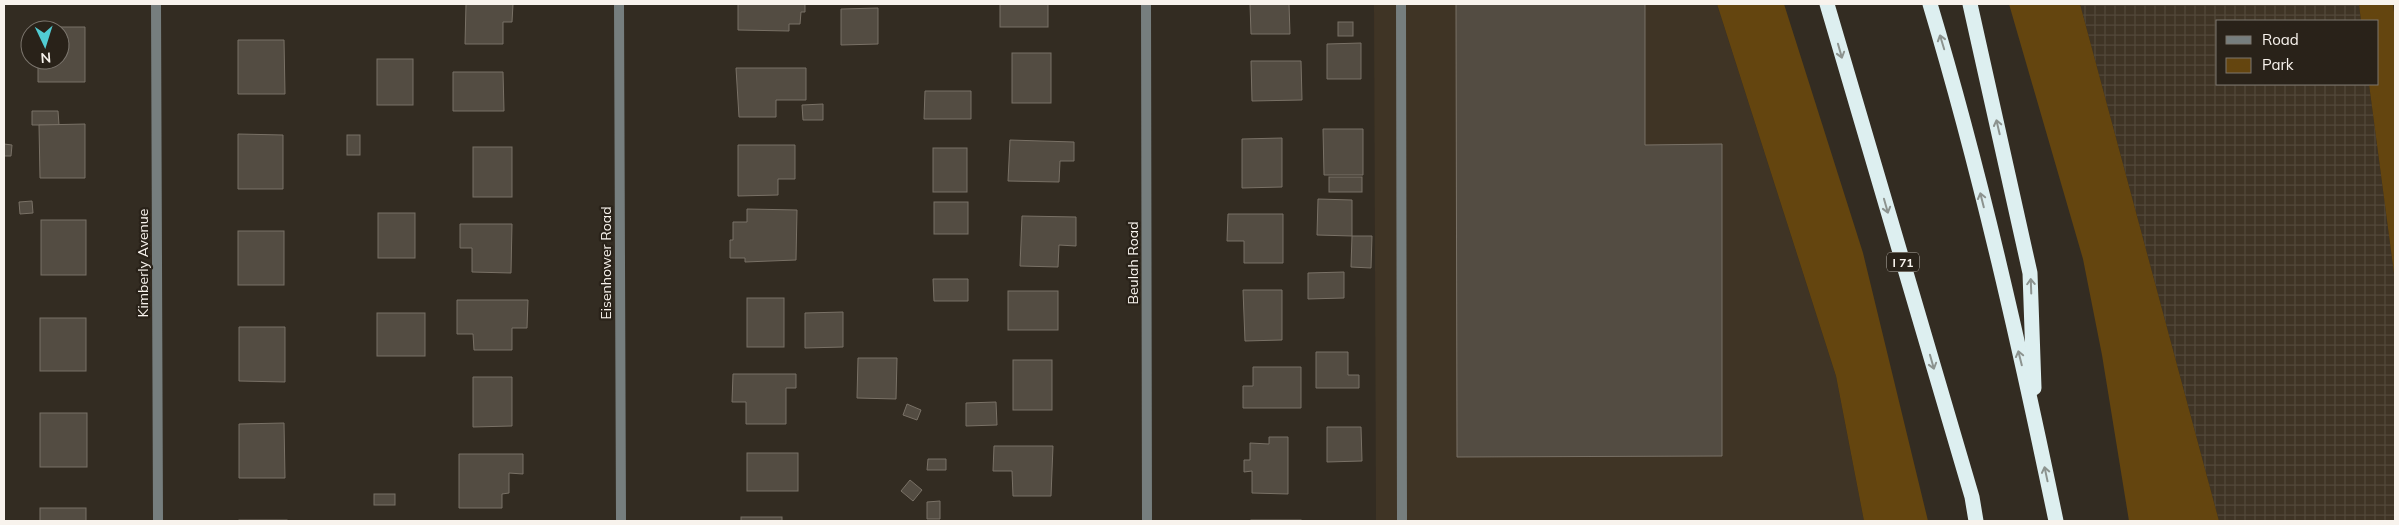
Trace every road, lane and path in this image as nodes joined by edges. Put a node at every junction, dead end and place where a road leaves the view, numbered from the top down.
1 (156, 4) edge
2 (619, 4) edge
3 (1146, 4) edge
4 (1401, 4) edge
5 (1827, 4) edge
6 (1930, 4) edge
7 (1970, 4) edge
8 (2036, 422) junction
9 (158, 521) edge
10 (620, 521) edge
11 (1147, 521) edge
12 (1402, 521) edge
13 (1976, 521) edge
14 (2056, 521) edge

1 - 9 street, Kimberly Avenue
2 - 10 street, Eisenhower Road
3 - 11 street, Beulah Road
4 - 12 street
5 -> 13 highway, I 71
8 -> 6 highway
8 -> 7 highway
14 -> 8 highway

